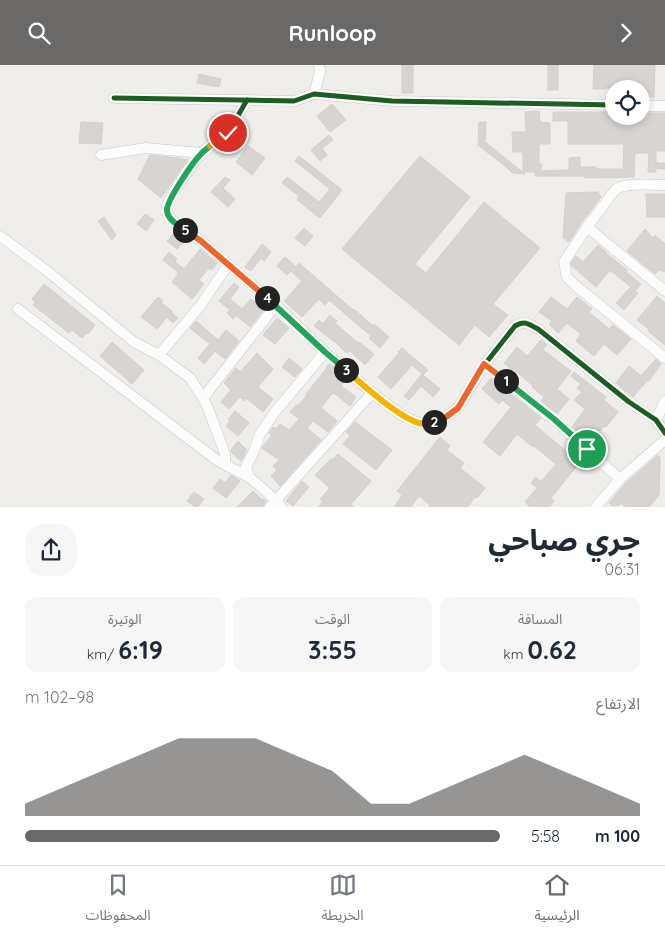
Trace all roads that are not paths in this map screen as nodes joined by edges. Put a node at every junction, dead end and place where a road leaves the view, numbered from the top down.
1 (320, 65) edge
2 (314, 94) junction
3 (114, 98) dead end
4 (247, 100) junction
5 (605, 105) edge
6 (650, 106) edge
7 (665, 106) edge
8 (202, 153) junction
9 (101, 155) dead end
10 (665, 185) edge
11 (587, 227) junction
12 (0, 236) edge
13 (228, 265) junction
14 (665, 291) edge
15 (276, 305) junction
16 (18, 309) dead end
17 (325, 352) junction
18 (159, 355) junction
19 (665, 358) edge
20 (484, 364) junction
21 (372, 393) junction
22 (203, 398) junction
23 (665, 401) edge
24 (656, 420) junction
25 (665, 433) edge
26 (665, 440) edge
27 (225, 465) junction
28 (249, 477) junction
29 (620, 479) junction
30 (276, 505) edge
31 (597, 507) edge

1 - 2 street
2 - 4 street
2 - 5 street
3 - 4 street
4 - 8 street
6 - 7 street
8 - 9 street
8 - 13 street
10 - 11 street
11 - 14 street
11 - 19 street
12 - 18 street
13 - 15 street
13 - 18 street
15 - 17 street
15 - 22 street
16 - 27 street
17 - 21 street
17 - 28 street
18 - 22 street
20 - 21 street
20 - 24 street
20 - 29 street
21 - 30 street
22 - 27 street
23 - 24 street
24 - 25 street
26 - 29 street
27 - 28 street
28 - 30 street
29 - 31 street

